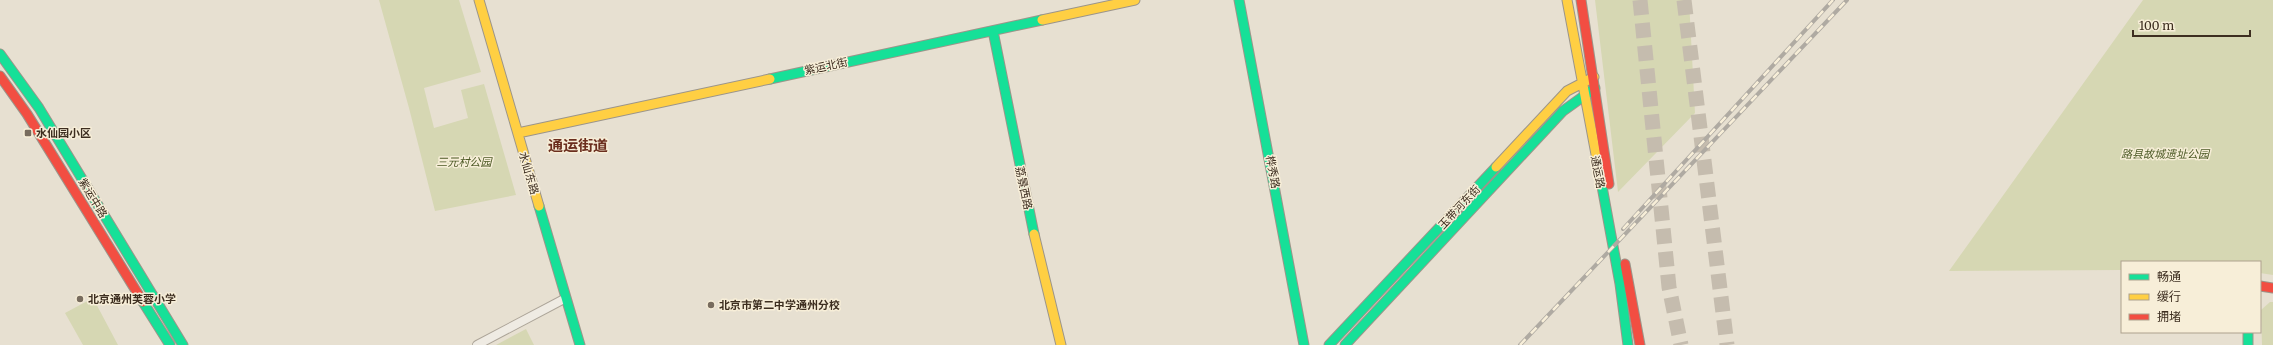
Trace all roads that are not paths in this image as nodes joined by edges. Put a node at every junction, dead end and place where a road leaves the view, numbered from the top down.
1 (479, 0) edge
2 (1135, 0) edge
3 (1239, 0) edge
4 (1567, 0) edge
5 (1581, 0) edge
6 (993, 31) junction
7 (0, 54) edge
8 (0, 76) edge
9 (1594, 77) junction
10 (1581, 82) junction
11 (1595, 88) junction
12 (1583, 95) junction
13 (518, 133) junction
14 (2261, 286) edge
15 (2273, 288) edge
16 (566, 298) junction
17 (2248, 333) edge
18 (170, 345) edge
19 (183, 345) edge
20 (477, 345) edge
21 (580, 345) edge
22 (1060, 345) edge
23 (1304, 345) edge
24 (1329, 345) edge
25 (1345, 345) edge
26 (1628, 345) edge
27 (1640, 345) edge
28 (2248, 345) edge

1 - 13 main road, 水仙东路
2 - 6 main road, 紫运北街
3 - 23 main road, 桦秀路
4 - 10 main road, 通运路
5 - 9 main road, 通运路
6 - 13 main road, 紫运北街
6 - 22 main road, 荔景西路
7 - 19 main road, 紫运中路
8 - 18 main road, 紫运中路
9 - 10 main road, 玉带河东街
9 - 11 main road, 通运路
10 - 12 main road, 通运路
10 - 24 main road, 玉带河东街
11 - 12 main road, 玉带河东街
11 - 27 main road, 通运路
12 - 25 main road, 玉带河东街
12 - 26 main road, 通运路
13 - 16 main road, 水仙东路
14 - 15 main road
16 - 20 street
16 - 21 main road, 水仙东路
17 - 28 main road

